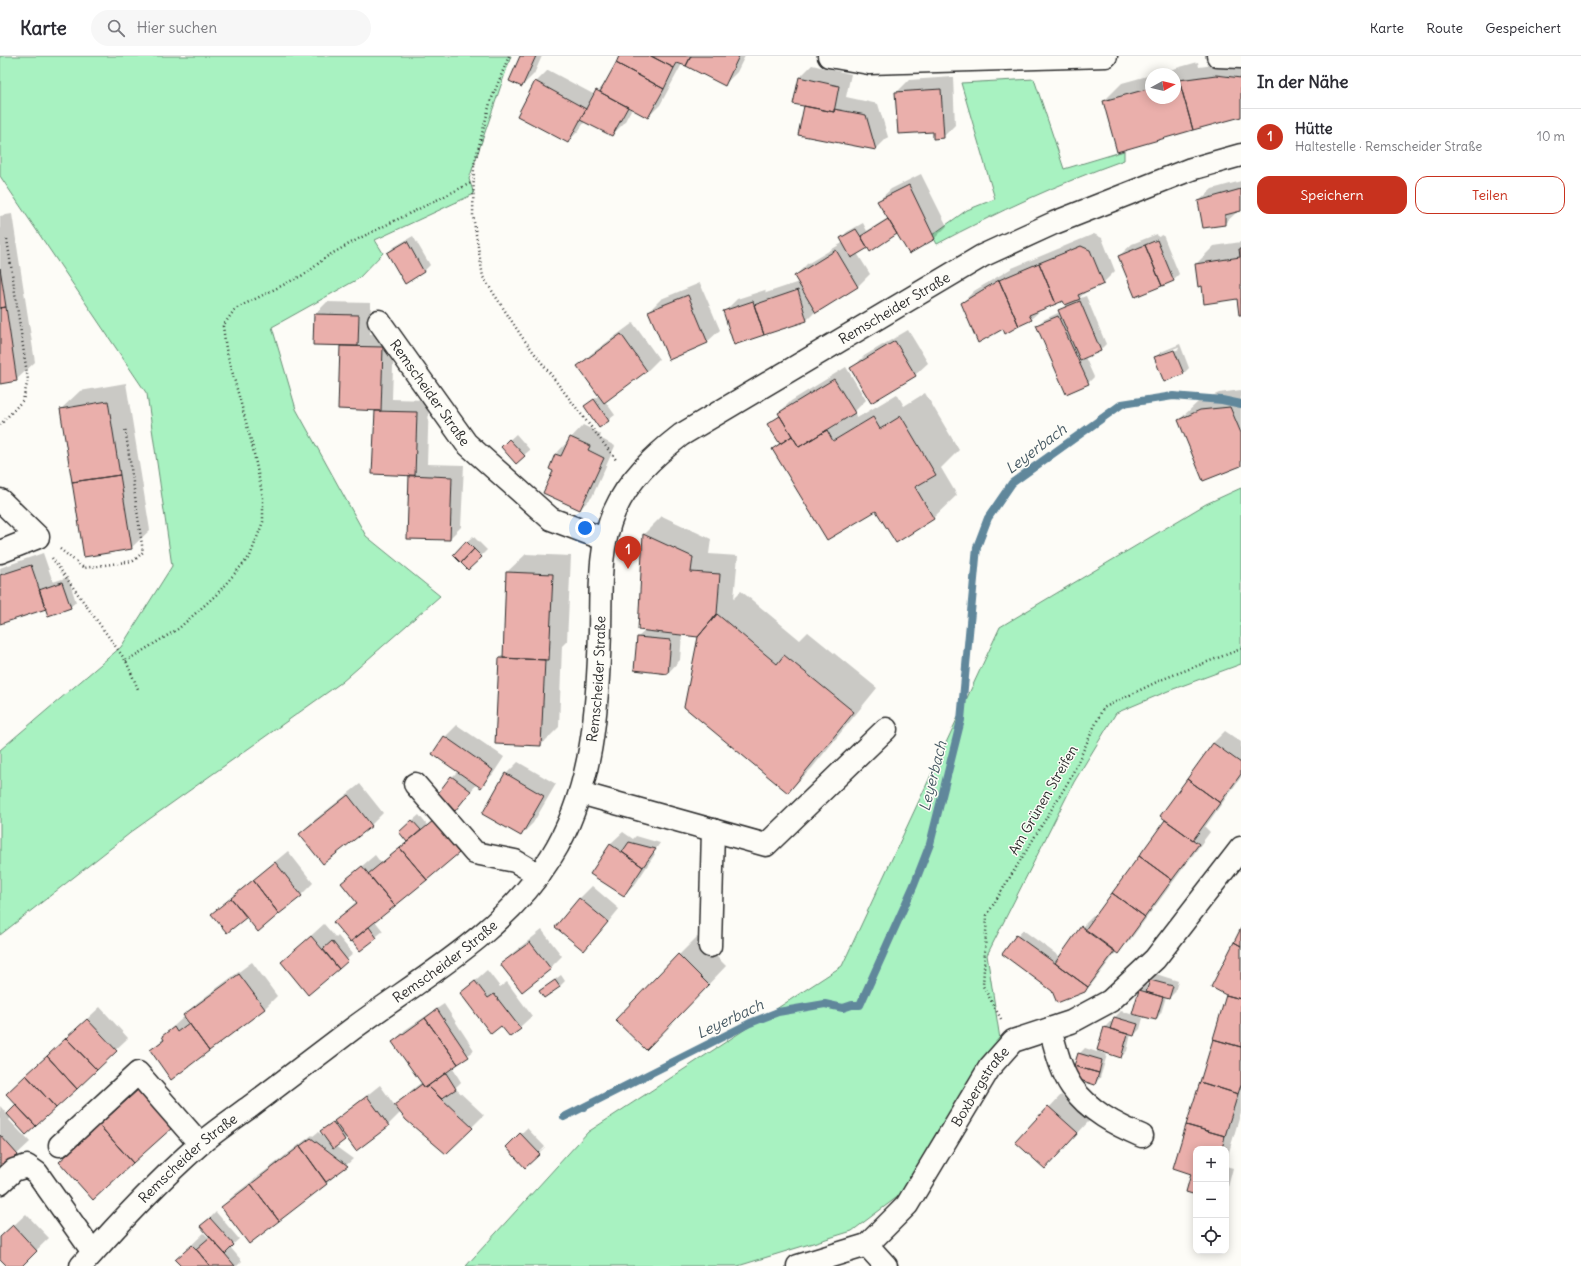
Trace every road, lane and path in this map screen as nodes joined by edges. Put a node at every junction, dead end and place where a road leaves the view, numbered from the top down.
1 (509, 56) edge
2 (829, 56) edge
3 (1106, 56) edge
4 (1218, 56) edge
5 (1241, 57) edge
6 (1241, 155) edge
7 (473, 182) junction
8 (7, 239) dead end
9 (379, 321) dead end
10 (0, 425) edge
11 (125, 426) dead end
12 (632, 482) junction
13 (0, 500) edge
14 (38, 538) junction
15 (604, 539) junction
16 (0, 552) edge
17 (1241, 649) edge
18 (126, 661) junction
19 (138, 689) dead end
20 (886, 729) dead end
21 (416, 784) dead end
22 (580, 793) junction
23 (713, 830) junction
24 (1241, 848) edge
25 (539, 876) junction
26 (710, 946) dead end
27 (1050, 1029) junction
28 (1013, 1040) junction
29 (1142, 1136) dead end
30 (60, 1144) dead end
31 (200, 1144) junction
32 (0, 1183) edge
33 (867, 1245) junction
34 (87, 1259) edge
35 (798, 1266) edge
36 (886, 1266) edge

1 - 7 path
2 - 3 main road
4 - 5 main road
6 - 12 main road, Remscheider Straße
7 - 12 path
7 - 18 path
8 - 10 path
9 - 15 main road, Remscheider Straße
11 - 14 path
12 - 15 main road, Remscheider Straße
13 - 14 main road
14 - 16 main road
14 - 18 path
15 - 22 main road, Remscheider Straße
17 - 28 path, Am Grünen Streifen
18 - 19 path
20 - 23 main road
21 - 25 main road
22 - 23 main road
22 - 25 main road, Remscheider Straße
23 - 26 main road
24 - 27 main road, Boxbergstraße
25 - 31 main road, Remscheider Straße
27 - 28 main road, Boxbergstraße
27 - 29 main road
28 - 33 main road, Boxbergstraße
30 - 31 main road
31 - 34 main road, Remscheider Straße
32 - 34 main road
33 - 35 main road, Boxbergstraße
33 - 36 main road

